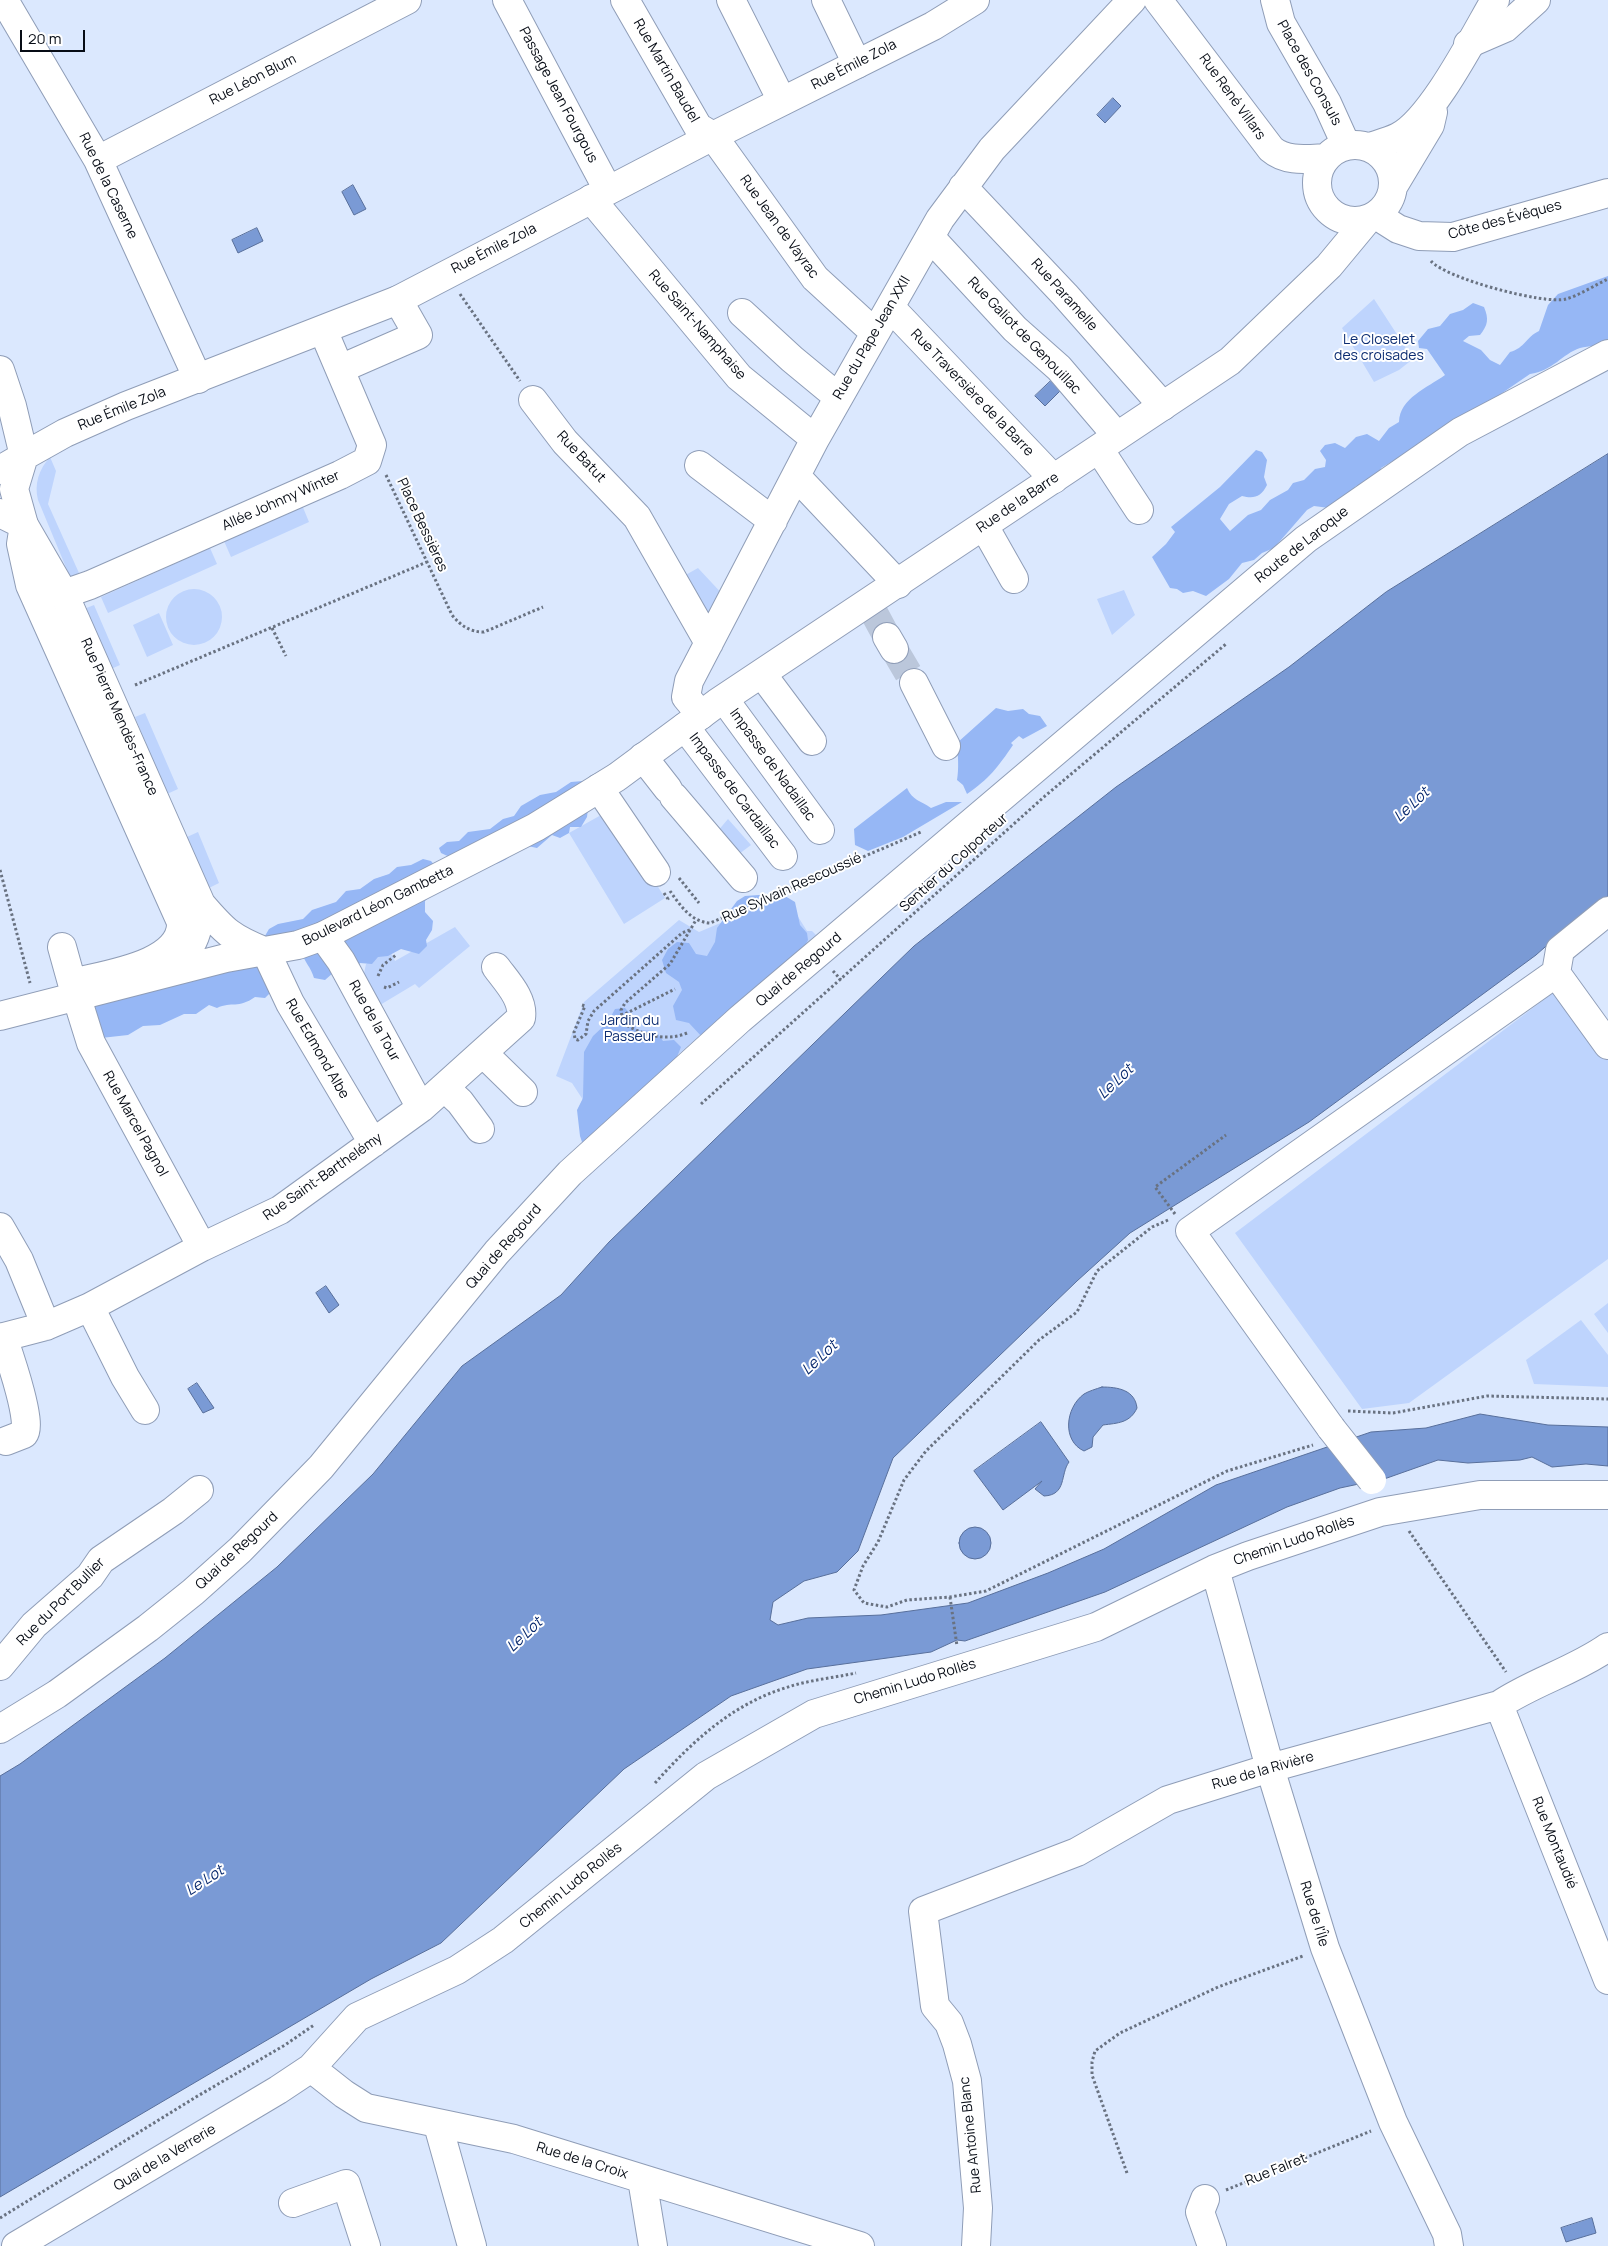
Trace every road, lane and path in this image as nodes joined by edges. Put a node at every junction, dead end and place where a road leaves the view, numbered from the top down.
1 (4, 0) edge
2 (407, 0) edge
3 (507, 0) edge
4 (625, 0) edge
5 (731, 0) edge
6 (826, 0) edge
7 (974, 0) edge
8 (1132, 0) edge
9 (1158, 0) edge
10 (1275, 0) edge
11 (1495, 0) edge
12 (1536, 0) edge
13 (1468, 44) junction
14 (857, 64) junction
15 (1437, 96) junction
16 (782, 101) junction
17 (713, 136) junction
18 (1347, 150) junction
19 (98, 160) junction
20 (1394, 185) junction
21 (963, 187) junction
22 (1608, 192) edge
23 (600, 195) junction
24 (1372, 217) junction
25 (1419, 236) junction
26 (930, 237) junction
27 (446, 273) junction
28 (1608, 279) edge
29 (398, 300) junction
30 (890, 307) junction
31 (742, 312) dead end
32 (323, 330) junction
33 (875, 333) junction
34 (1608, 354) edge
35 (340, 369) junction
36 (0, 370) edge
37 (198, 379) junction
38 (838, 397) junction
39 (533, 400) joint
40 (1163, 406) junction
41 (814, 439) junction
42 (1108, 443) junction
43 (372, 445) junction
44 (24, 456) junction
45 (700, 464) dead end
46 (0, 470) edge
47 (796, 476) junction
48 (1054, 479) junction
49 (1139, 510) dead end
50 (0, 513) edge
51 (774, 521) junction
52 (24, 525) junction
53 (984, 526) junction
54 (427, 562) junction
55 (1014, 579) dead end
56 (898, 584) junction
57 (64, 594) junction
58 (543, 608) dead end
59 (272, 628) junction
60 (709, 643) junction
61 (1226, 644) dead end
62 (286, 656) dead end
63 (762, 674) junction
64 (914, 683) tunnel mouth
65 (135, 685) dead end
66 (724, 699) junction
67 (693, 721) junction
68 (812, 741) dead end
69 (946, 746) dead end
70 (643, 758) junction
71 (1025, 777) joint
72 (599, 788) junction
73 (820, 830) dead end
74 (922, 831) dead end
75 (783, 856) dead end
76 (0, 870) edge
77 (656, 872) joint
78 (743, 878) dead end
79 (201, 904) junction
80 (1608, 911) edge
81 (696, 920) junction
82 (692, 929) junction
83 (323, 936) junction
84 (187, 938) junction
85 (62, 947) dead end
86 (266, 952) junction
87 (396, 955) dead end
88 (226, 958) junction
89 (496, 967) dead end
90 (1556, 973) junction
91 (142, 981) junction
92 (400, 982) dead end
93 (31, 986) dead end
94 (675, 988) dead end
95 (77, 998) junction
96 (582, 1005) dead end
97 (0, 1016) edge
98 (621, 1016) junction
99 (690, 1031) dead end
100 (1608, 1045) edge
101 (483, 1053) junction
102 (445, 1088) junction
103 (523, 1092) dead end
104 (701, 1104) dead end
105 (421, 1108) junction
106 (480, 1129) dead end
107 (1226, 1135) dead end
108 (372, 1143) junction
109 (0, 1227) edge
110 (202, 1247) junction
111 (90, 1307) junction
112 (46, 1326) junction
113 (1, 1337) edge
114 (1608, 1399) edge
115 (145, 1410) dead end
116 (1332, 1430) junction
117 (6, 1441) dead end
118 (199, 1490) dead end
119 (1608, 1495) edge
120 (1388, 1501) junction
121 (1215, 1569) junction
122 (950, 1597) junction
123 (957, 1646) dead end
124 (1608, 1647) edge
125 (0, 1666) edge
126 (1510, 1698) junction
127 (0, 1730) edge
128 (1270, 1768) junction
129 (923, 1911) joint
130 (1325, 1948) junction
131 (1608, 1980) edge
132 (285, 2045) dead end
133 (311, 2068) junction
134 (1393, 2122) junction
135 (438, 2125) junction
136 (1127, 2173) dead end
137 (642, 2179) junction
138 (1205, 2199) joint
139 (293, 2203) dead end
140 (0, 2218) edge
141 (16, 2246) edge
142 (366, 2246) edge
143 (472, 2246) edge
144 (653, 2246) edge
145 (860, 2246) edge
146 (976, 2246) edge
147 (1212, 2246) edge
148 (1449, 2246) edge

1 - 19 street, Rue de la Caserne
2 - 19 street, Rue Léon Blum
3 - 23 street, Passage Jean Fourgous
4 - 17 street, Rue Martin Baudel
5 - 16 street
6 - 14 street
7 - 14 street, Rue Émile Zola
8 - 21 street, Rue du Pape Jean XXII
9 - 18 street, Rue René Villars
10 - 18 street, Place des Consuls
11 - 13 street
12 - 13 street
13 - 15 street
14 - 16 street, Rue Émile Zola
15 - 18 street, Rue René Villars
15 - 20 street
16 - 17 street, Rue Émile Zola
17 - 23 street, Rue Émile Zola
17 - 33 street, Rue Jean de Vayrac
18 - 20 street
18 - 24 street
19 - 37 street, Rue de la Caserne
20 - 24 street
21 - 26 street, Rue du Pape Jean XXII
21 - 40 street, Rue Paramelle
22 - 25 street, Côte des Évêques
23 - 27 street, Rue Émile Zola
23 - 41 street, Rue Saint-Namphaise
24 - 25 street, Côte des Évêques
24 - 40 street, Rue de la Barre
25 - 28 path
26 - 30 street, Rue du Pape Jean XXII
26 - 42 street, Rue Galiot de Genouillac
27 - 29 street, Rue Émile Zola
27 - 39 path
29 - 32 street, Rue Émile Zola
29 - 35 street
30 - 33 street, Rue du Pape Jean XXII
30 - 48 street, Rue Traversière de la Barre
31 - 38 street
32 - 35 street
32 - 37 street, Rue Émile Zola
33 - 38 street, Rue du Pape Jean XXII
34 - 71 street, Route de Laroque
35 - 43 street
36 - 44 street
37 - 44 street, Rue Émile Zola
38 - 41 street, Rue du Pape Jean XXII
39 - 60 street, Rue Batut
40 - 42 street, Rue de la Barre
41 - 47 street, Rue du Pape Jean XXII
42 - 48 street, Rue de la Barre
42 - 49 street, Rue Galiot de Genouillac
43 - 54 path, Place Bessières
43 - 57 street, Allée Johnny Winter
44 - 46 street, Rue Émile Zola
44 - 52 street, Rue Pierre Mendès-France
45 - 51 street
47 - 51 street, Rue du Pape Jean XXII
47 - 56 street
48 - 53 street, Rue de la Barre
50 - 52 street
51 - 60 street, Rue du Pape Jean XXII
52 - 57 street, Rue Pierre Mendès-France
52 - 84 street
53 - 55 street
53 - 56 street, Rue de la Barre
54 - 58 path, Place Bessières
54 - 59 path
56 - 63 street, Rue de la Barre
57 - 79 street, Rue Pierre Mendès-France
59 - 62 path
59 - 65 path
60 - 67 street, Rue du Pape Jean XXII
61 - 104 path, Sentier du Colporteur
63 - 66 street, Rue de la Barre
63 - 68 street
64 - 69 street
66 - 67 street, Rue de la Barre
66 - 73 street, Impasse de Nadaillac
67 - 70 street, Rue de la Barre
67 - 75 street, Impasse de Cardaillac
70 - 72 street, Boulevard Léon Gambetta
70 - 78 street
71 - 127 street, Quai de Regourd
72 - 77 street
72 - 83 street, Boulevard Léon Gambetta
74 - 81 path, Rue Sylvain Rescoussié
76 - 93 path
77 - 81 path
79 - 84 street
79 - 86 street, Rue Pierre Mendès-France
80 - 90 street
81 - 82 path
82 - 96 path
82 - 98 path
83 - 86 street, Boulevard Léon Gambetta
83 - 105 street, Rue de la Tour
84 - 85 street
84 - 88 street
84 - 91 street
86 - 88 street, Boulevard Léon Gambetta
86 - 108 street, Rue Edmond Albe
87 - 92 path
88 - 91 street, Boulevard Léon Gambetta
89 - 101 street, Rue Saint-Barthelémy
90 - 100 street
90 - 116 street
91 - 95 street, Boulevard Léon Gambetta
94 - 98 path
95 - 97 street, Boulevard Léon Gambetta
95 - 110 street, Rue Marcel Pagnol
98 - 99 path
101 - 102 street, Rue Saint-Barthelémy
101 - 103 street
102 - 105 street, Rue Saint-Barthelémy
102 - 106 street
105 - 108 street, Rue Saint-Barthelémy
107 - 122 path
108 - 110 street, Rue Saint-Barthelémy
109 - 112 street
110 - 111 street, Rue Saint-Barthelémy
111 - 112 street, Rue Saint-Barthelémy
111 - 115 street
112 - 113 street, Rue Saint-Barthelémy
113 - 117 street
114 - 116 path
116 - 120 street, bridge
116 - 122 path
118 - 125 street, Rue du Port Bullier
119 - 120 street, Chemin Ludo Rollès
120 - 121 street, Chemin Ludo Rollès
120 - 126 path
121 - 128 street, Rue de l'Île
121 - 133 street, Chemin Ludo Rollès
122 - 123 path
124 - 126 street, Rue de la Rivière
126 - 128 street, Rue de la Rivière
126 - 131 street, Rue Montaudié
128 - 129 street, Rue de la Rivière
128 - 130 street, Rue de l'Île
129 - 146 street, Rue Antoine Blanc
130 - 134 street, Rue de l'Île
130 - 136 path
132 - 140 path
133 - 135 street, Rue de la Croix
133 - 141 street, Quai de la Verrerie
134 - 138 path, Rue Falret
134 - 148 street, Rue de l'Île
135 - 137 street, Rue de la Croix
135 - 143 street
137 - 144 street
137 - 145 street, Rue de la Croix
138 - 147 street
139 - 142 street

